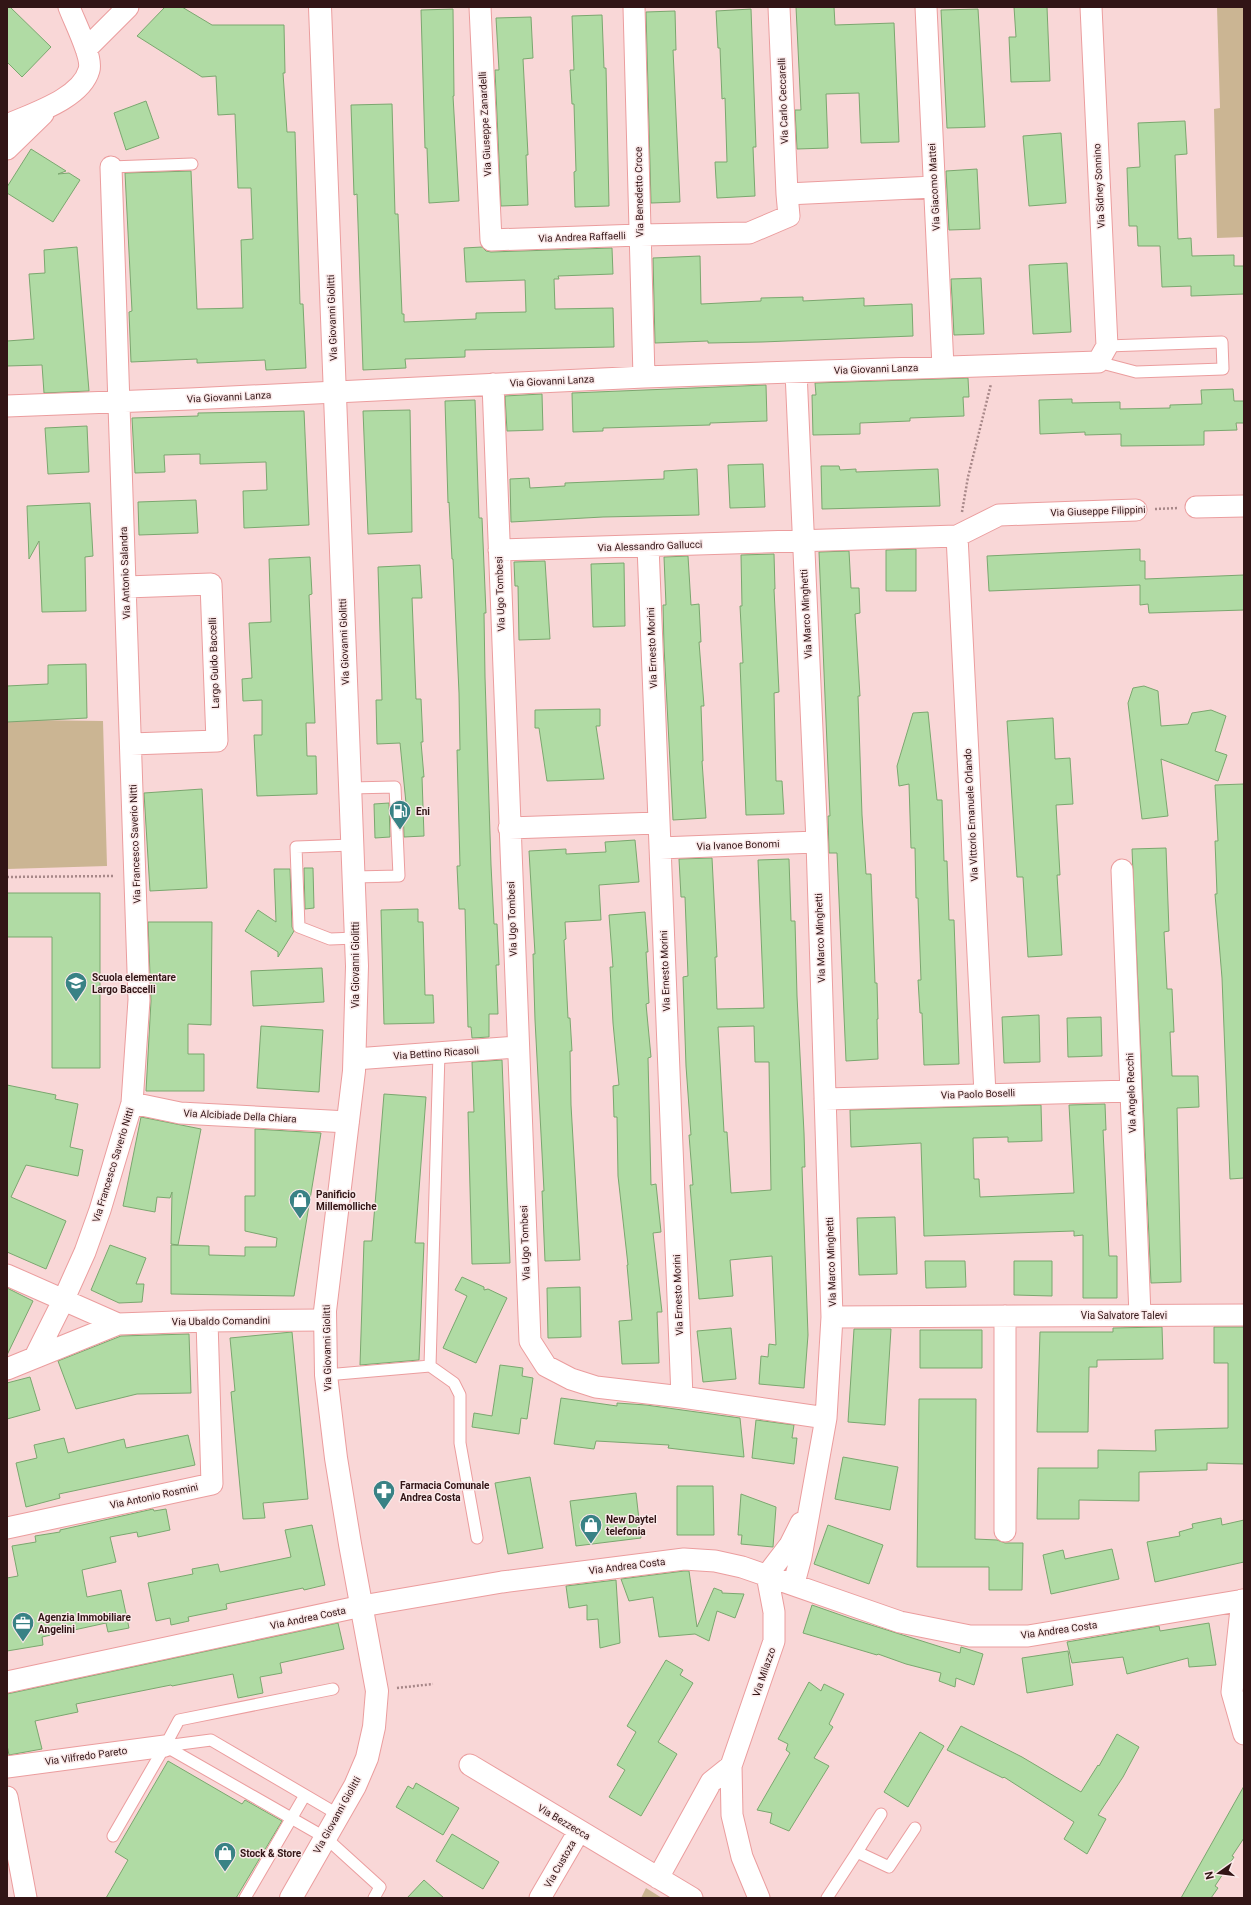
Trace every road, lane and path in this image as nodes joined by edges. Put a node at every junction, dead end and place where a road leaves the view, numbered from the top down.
1 (68, 7) edge
2 (128, 7) edge
3 (320, 7) edge
4 (480, 7) edge
5 (634, 7) edge
6 (779, 7) edge
7 (926, 7) edge
8 (1091, 7) edge
9 (86, 49) junction
10 (52, 105) junction
11 (7, 125) edge
12 (7, 149) edge
13 (192, 164) dead end
14 (111, 167) joint
15 (934, 187) junction
16 (787, 194) junction
17 (789, 216) joint
18 (640, 234) junction
19 (491, 240) joint
20 (1102, 354) junction
21 (943, 367) junction
22 (796, 372) junction
23 (644, 377) junction
24 (992, 382) dead end
25 (493, 384) junction
26 (335, 392) junction
27 (120, 402) junction
28 (7, 406) edge
29 (1244, 506) edge
30 (1196, 507) joint
31 (1136, 510) joint
32 (957, 536) junction
33 (802, 541) junction
34 (648, 546) junction
35 (499, 550) junction
36 (126, 587) junction
37 (131, 744) junction
38 (350, 788) junction
39 (658, 823) junction
40 (509, 828) junction
41 (817, 842) junction
42 (352, 845) junction
43 (660, 848) junction
44 (1122, 870) dead end
45 (136, 876) junction
46 (7, 877) edge
47 (354, 877) junction
48 (356, 938) junction
49 (517, 1047) junction
50 (439, 1053) junction
51 (355, 1059) junction
52 (1131, 1091) junction
53 (985, 1094) junction
54 (826, 1099) junction
55 (132, 1103) junction
56 (348, 1122) junction
57 (7, 1275) edge
58 (63, 1301) junction
59 (1140, 1315) junction
60 (1244, 1315) edge
61 (1005, 1316) junction
62 (832, 1317) junction
63 (325, 1320) junction
64 (206, 1321) junction
65 (118, 1324) junction
66 (35, 1357) junction
67 (430, 1366) junction
68 (7, 1369) edge
69 (326, 1375) junction
70 (682, 1397) junction
71 (826, 1418) junction
72 (811, 1503) junction
73 (7, 1528) edge
74 (1005, 1531) dead end
75 (477, 1538) dead end
76 (768, 1575) junction
77 (794, 1583) junction
78 (1243, 1600) edge
79 (362, 1606) junction
80 (7, 1682) edge
81 (433, 1684) dead end
82 (333, 1689) dead end
83 (377, 1691) junction
84 (1238, 1694) edge
85 (1244, 1734) edge
86 (165, 1746) junction
87 (470, 1765) dead end
88 (731, 1766) junction
89 (7, 1767) edge
90 (305, 1795) junction
91 (7, 1797) edge
92 (881, 1814) dead end
93 (339, 1815) junction
94 (292, 1818) junction
95 (915, 1828) dead end
96 (579, 1831) junction
97 (113, 1836) dead end
98 (326, 1838) junction
99 (857, 1852) junction
100 (658, 1878) junction
101 (26, 1898) edge
102 (245, 1898) edge
103 (291, 1898) edge
104 (374, 1898) edge
105 (540, 1898) edge
106 (692, 1898) edge
107 (759, 1898) edge
108 (827, 1898) edge

1 - 9 street
2 - 9 street
3 - 26 street, Via Giovanni Giolitti
4 - 19 street, Via Giuseppe Zanardelli
5 - 18 street, Via Benedetto Croce
6 - 16 street, Via Carlo Ceccarelli
7 - 15 street, Via Giacomo Mattei
8 - 20 street, Via Sidney Sonnino
9 - 10 street
10 - 11 street
10 - 12 street
13 - 14 lane
14 - 27 street, Via Antonio Salandra
15 - 16 street
15 - 21 street, Via Giacomo Mattei
16 - 17 street, Via Carlo Ceccarelli
17 - 18 street, Via Andrea Raffaelli
18 - 19 street, Via Andrea Raffaelli
18 - 23 street, Via Benedetto Croce
20 - 20 lane
20 - 21 street, Via Giovanni Lanza
21 - 22 street, Via Giovanni Lanza
22 - 23 street, Via Giovanni Lanza
22 - 33 street, Via Marco Minghetti
23 - 25 street, Via Giovanni Lanza
24 - 32 path
25 - 26 street, Via Giovanni Lanza
25 - 35 street, Via Ugo Tombesi
26 - 27 street, Via Giovanni Lanza
26 - 38 street, Via Giovanni Giolitti
27 - 28 street, Via Giovanni Lanza
27 - 36 street, Via Antonio Salandra
29 - 30 street
30 - 31 path, Via Giuseppe Filippini
31 - 32 street, Via Giuseppe Filippini
32 - 33 street, Via Alessandro Gallucci
32 - 53 street, Via Vittorio Emanuele Orlando
33 - 34 street, Via Alessandro Gallucci
33 - 41 street, Via Marco Minghetti
34 - 35 street, Via Alessandro Gallucci
34 - 39 street, Via Ernesto Morini
35 - 40 street, Via Ugo Tombesi
36 - 37 street, Via Antonio Salandra
36 - 37 street, Largo Guido Baccelli
37 - 45 street, Via Francesco Saverio Nitti
38 - 42 street, Via Giovanni Giolitti
38 - 47 lane
39 - 40 street
39 - 43 street, Via Ernesto Morini
40 - 49 street, Via Ugo Tombesi
41 - 43 street, Via Ivanoe Bonomi
41 - 54 street, Via Marco Minghetti
42 - 47 street, Via Giovanni Giolitti
42 - 48 lane
43 - 70 street, Via Ernesto Morini
44 - 52 street, Via Angelo Recchi
45 - 46 path
45 - 55 street, Via Francesco Saverio Nitti
47 - 48 street, Via Giovanni Giolitti
48 - 51 street, Via Giovanni Giolitti
49 - 50 street, Via Bettino Ricasoli
49 - 70 street, Via Ugo Tombesi
50 - 51 street, Via Bettino Ricasoli
50 - 67 lane
51 - 56 street, Via Giovanni Giolitti
52 - 53 street, Via Paolo Boselli
52 - 59 street, Via Angelo Recchi
53 - 54 street, Via Paolo Boselli
54 - 62 street, Via Marco Minghetti
55 - 56 street, Via Alcibiade Della Chiara
55 - 58 street, Via Francesco Saverio Nitti
56 - 63 street, Via Giovanni Giolitti
57 - 58 street, Via Ubaldo Comandini
58 - 65 street, Via Ubaldo Comandini
58 - 66 street, Via Francesco Saverio Nitti
59 - 60 street, Via Salvatore Talevi
59 - 61 street, Via Salvatore Talevi
61 - 62 street, Via Salvatore Talevi
61 - 74 street
62 - 71 street, Via Marco Minghetti
63 - 64 street, Via Ubaldo Comandini
63 - 69 street, Via Giovanni Giolitti
64 - 65 street, Via Ubaldo Comandini
64 - 73 street, Via Antonio Rosmini
65 - 66 street, Via Ubaldo Comandini
66 - 68 street, Via Ubaldo Comandini
67 - 69 lane
67 - 75 lane
69 - 79 street, Via Giovanni Giolitti
70 - 71 street, Via Ugo Tombesi
71 - 72 street, Via Marco Minghetti
72 - 76 street, Via Marco Minghetti
72 - 77 street, Via Marco Minghetti
76 - 77 street, Via Andrea Costa
76 - 79 street, Via Andrea Costa
76 - 88 street, Via Milazzo
77 - 78 street, Via Andrea Costa
78 - 84 street
79 - 80 street, Via Andrea Costa
79 - 83 street, Via Giovanni Giolitti
81 - 83 path
82 - 86 lane
83 - 93 street, Via Giovanni Giolitti
84 - 85 street
86 - 89 street, Via Vilfredo Pareto
86 - 90 lane
86 - 94 lane
86 - 97 lane
87 - 96 street, Via Bezzecca
88 - 100 street
88 - 107 street, Via Milazzo
90 - 93 lane
90 - 94 lane
91 - 101 street
92 - 99 lane
93 - 98 street, Via Giovanni Giolitti
94 - 98 lane
94 - 102 lane
95 - 99 lane
96 - 100 street, Via Bezzecca
96 - 105 street, Via Custoza
98 - 103 street, Via Giovanni Giolitti
98 - 104 lane
99 - 108 lane
100 - 106 street

